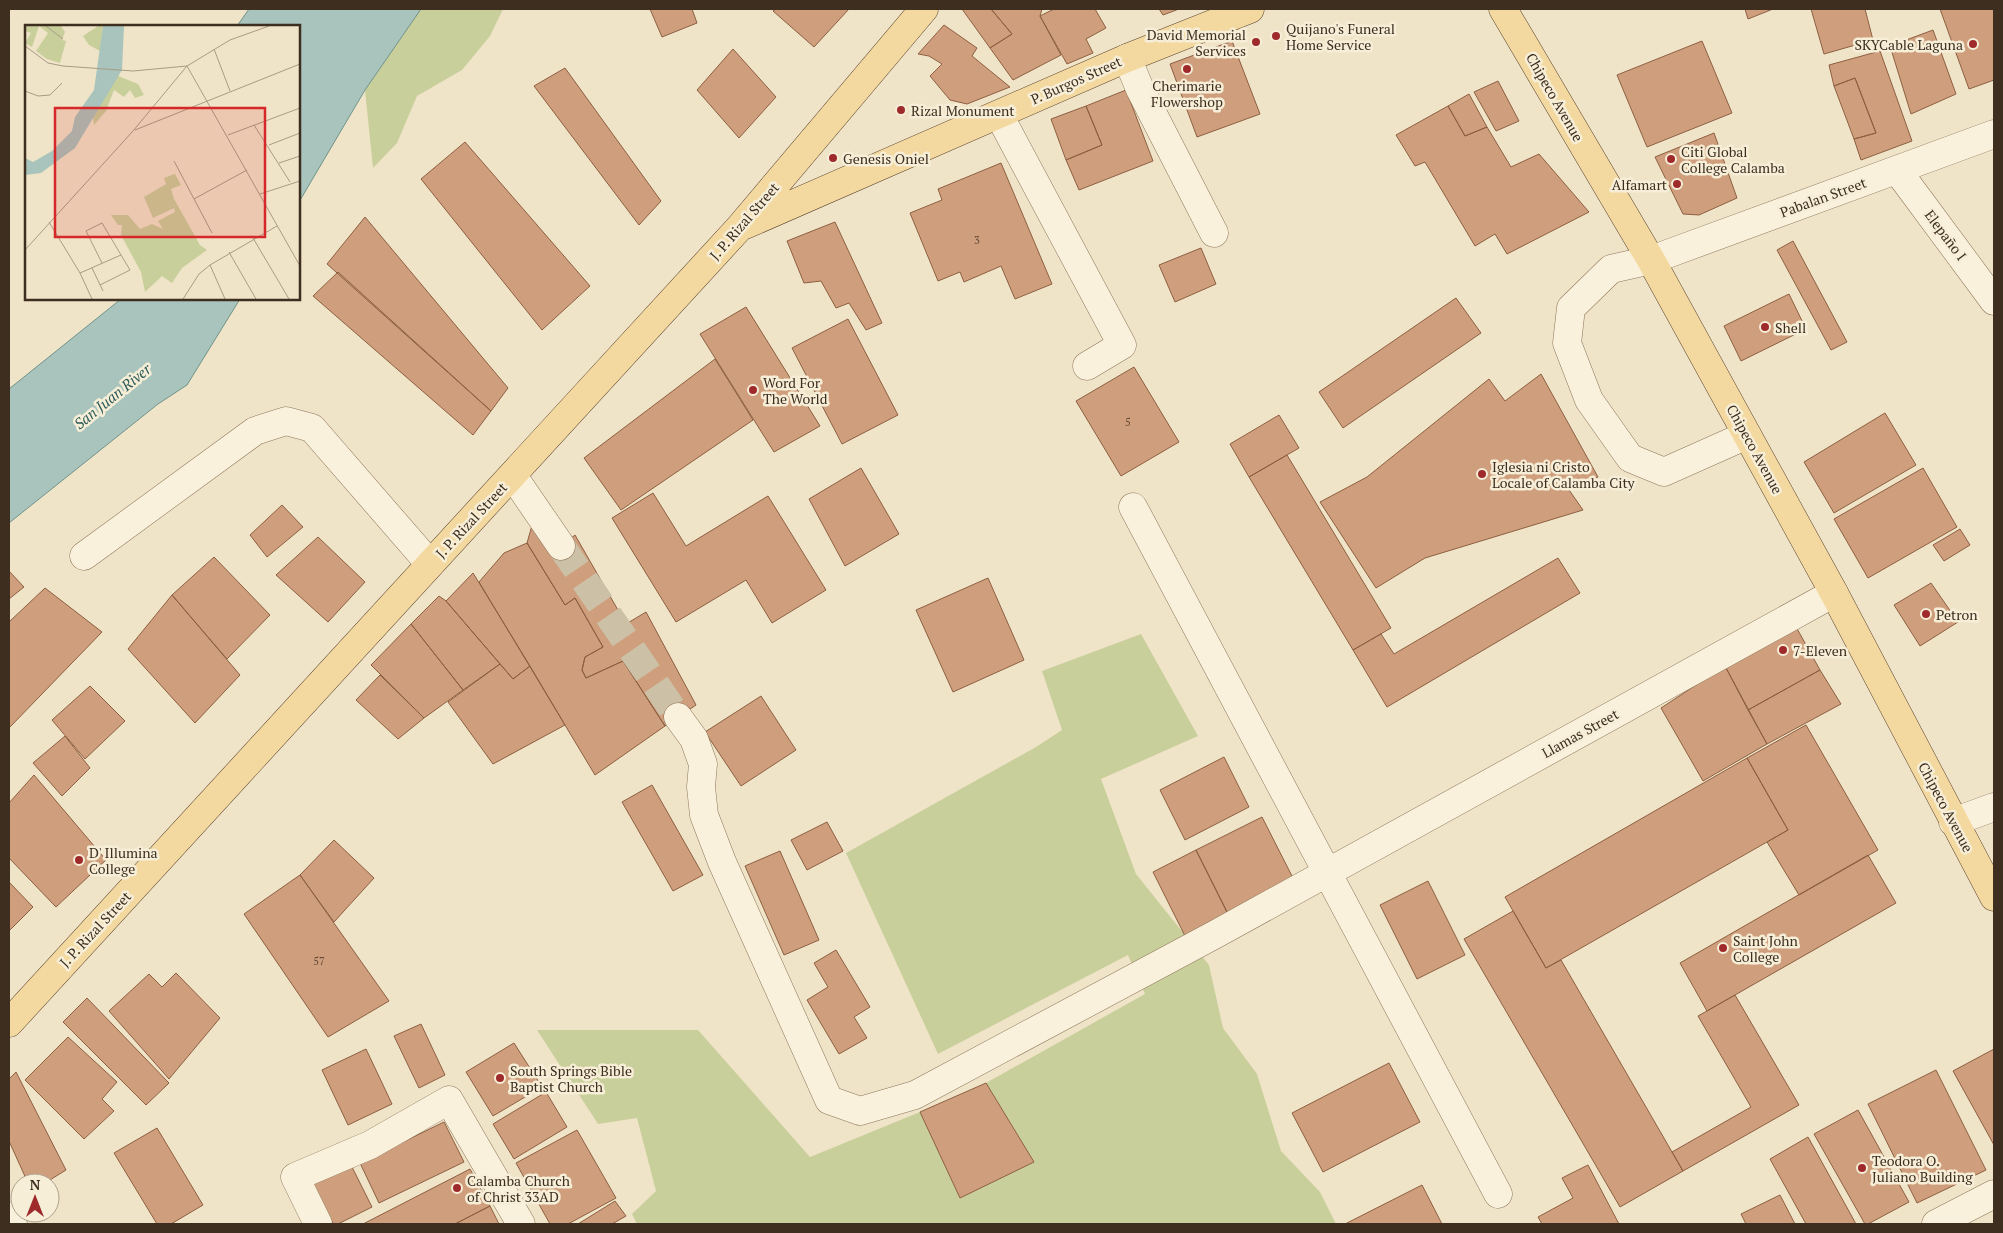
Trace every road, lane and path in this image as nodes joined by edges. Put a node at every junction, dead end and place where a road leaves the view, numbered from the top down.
1 (924, 9) edge
2 (1250, 9) edge
3 (1503, 9) edge
4 (1127, 58) junction
5 (999, 115) junction
6 (1994, 134) edge
7 (1897, 170) junction
8 (739, 228) junction
9 (1214, 233) dead end
10 (1651, 260) junction
11 (1994, 301) edge
12 (1087, 366) dead end
13 (1747, 436) junction
14 (513, 476) junction
15 (1133, 507) dead end
16 (562, 546) tunnel mouth
17 (84, 556) dead end
18 (430, 564) junction
19 (1834, 593) junction
20 (678, 717) tunnel mouth
21 (1994, 807) edge
22 (1953, 822) junction
23 (1326, 872) junction
24 (1994, 897) edge
25 (9, 1023) edge
26 (1498, 1194) dead end
27 (1994, 1194) edge
28 (9, 1216) edge
29 (13, 1224) edge
30 (318, 1224) edge
31 (521, 1224) edge
32 (1936, 1224) edge

1 - 8 main road, J. P. Rizal Street
2 - 4 main road, P. Burgos Street
3 - 10 main road, Chipeco Avenue
4 - 5 main road, P. Burgos Street
4 - 9 street
5 - 8 main road, P. Burgos Street
5 - 12 street
6 - 7 street, Pabalan Street
7 - 10 street, Pabalan Street
7 - 11 street, Elepaño I
8 - 14 main road, J. P. Rizal Street
10 - 13 main road, Chipeco Avenue
10 - 13 street, Pabalan Street
13 - 19 main road, Chipeco Avenue
14 - 16 street
14 - 18 main road, J. P. Rizal Street
15 - 23 street
17 - 18 street
18 - 25 main road, J. P. Rizal Street
19 - 22 main road, Chipeco Avenue
19 - 23 street, Llamas Street
20 - 23 street, Llamas Street
21 - 22 street
22 - 24 main road, Chipeco Avenue
23 - 26 street
27 - 32 street
28 - 29 street
30 - 31 street

